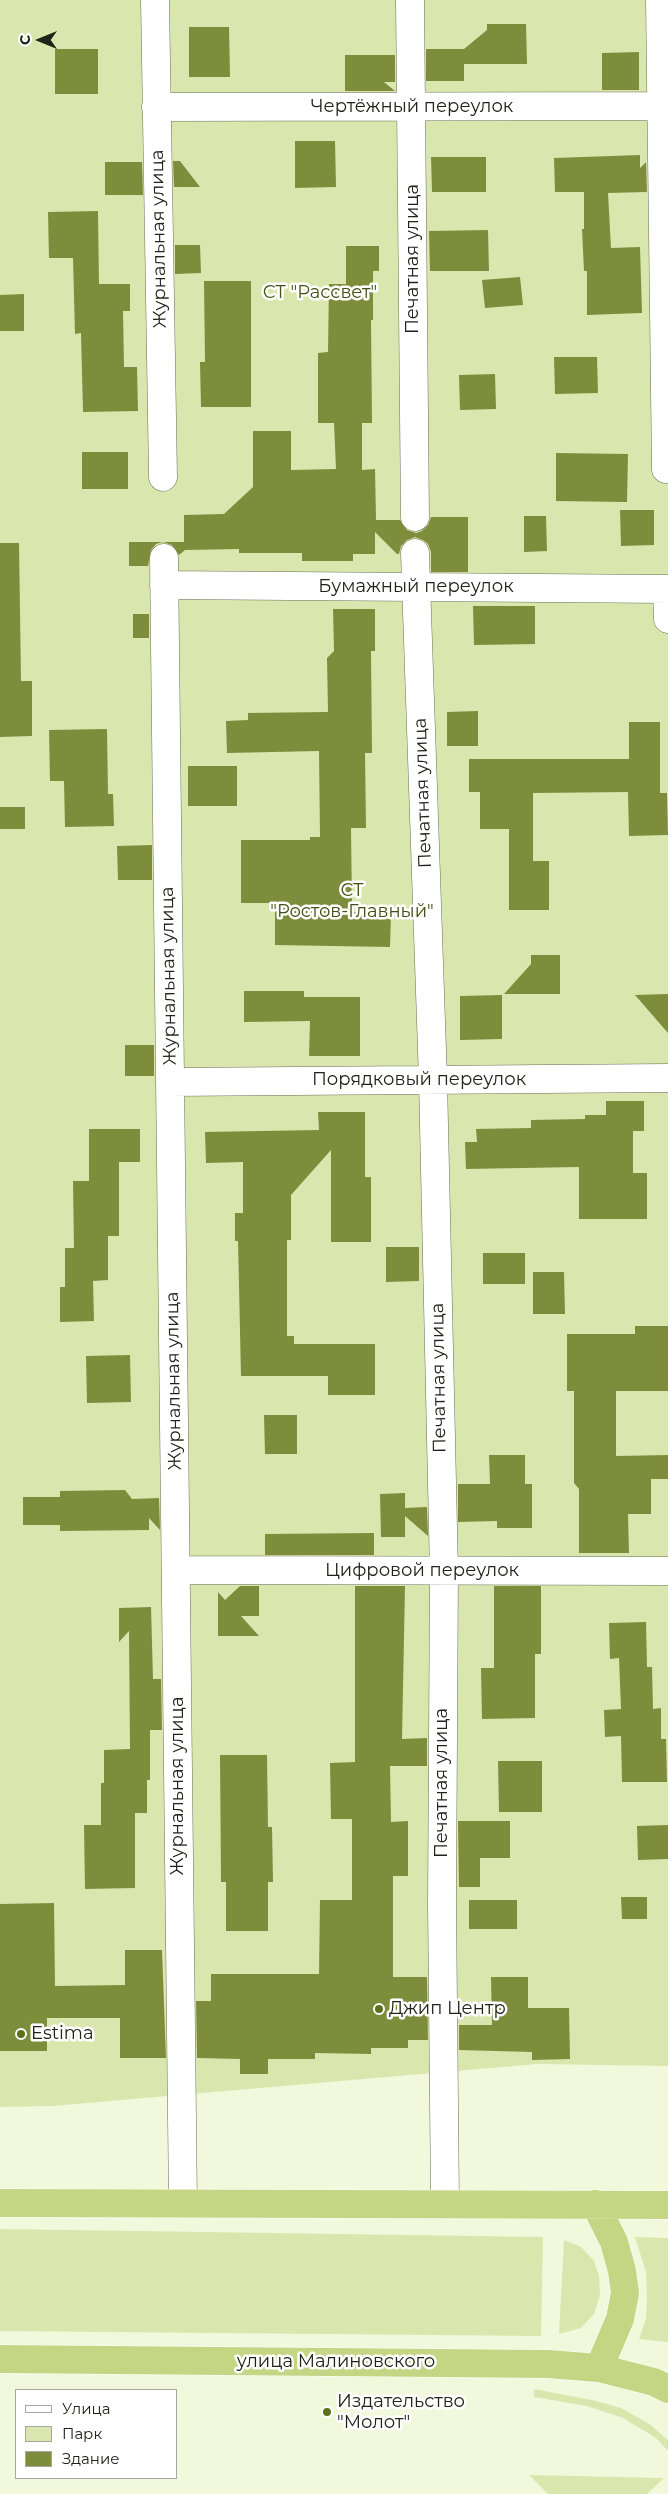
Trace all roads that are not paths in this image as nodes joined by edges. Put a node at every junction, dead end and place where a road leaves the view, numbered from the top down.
1 (155, 0) edge
2 (410, 0) edge
3 (660, 0) edge
4 (156, 106) junction
5 (665, 106) edge
6 (412, 107) junction
7 (666, 468) dead end
8 (163, 477) dead end
9 (415, 517) dead end
10 (415, 554) dead end
11 (164, 558) dead end
12 (164, 585) junction
13 (415, 587) junction
14 (668, 589) edge
15 (668, 619) edge
16 (668, 1078) edge
17 (433, 1080) junction
18 (171, 1082) junction
19 (177, 1570) junction
20 (668, 1571) edge
21 (444, 1572) junction
22 (0, 2203) edge
23 (183, 2203) junction
24 (445, 2203) junction
25 (595, 2204) junction
26 (668, 2205) edge
27 (0, 2359) edge
28 (599, 2368) junction
29 (668, 2389) edge

1 - 4 street, Журнальная улица
2 - 6 street, Печатная улица
3 - 5 street
4 - 6 street, Чертёжный переулок
4 - 8 street, Журнальная улица
5 - 6 street, Чертёжный переулок
5 - 7 street
6 - 9 street, Печатная улица
10 - 13 street, Печатная улица
11 - 12 street, Журнальная улица
12 - 13 street, Бумажный переулок
12 - 18 street, Журнальная улица
13 - 14 street, Бумажный переулок
13 - 17 street, Печатная улица
14 - 15 street
16 - 17 street, Порядковый переулок
17 - 18 street, Порядковый переулок
17 - 21 street, Печатная улица
18 - 19 street, Журнальная улица
19 - 21 street, Цифровой переулок
19 - 23 street, Журнальная улица
20 - 21 street, Цифровой переулок
21 - 24 street, Печатная улица
22 - 23 highway
23 - 24 highway
24 - 25 highway
25 - 26 highway
25 - 28 highway
27 - 28 highway, улица Малиновского
28 - 29 highway, улица Малиновского

